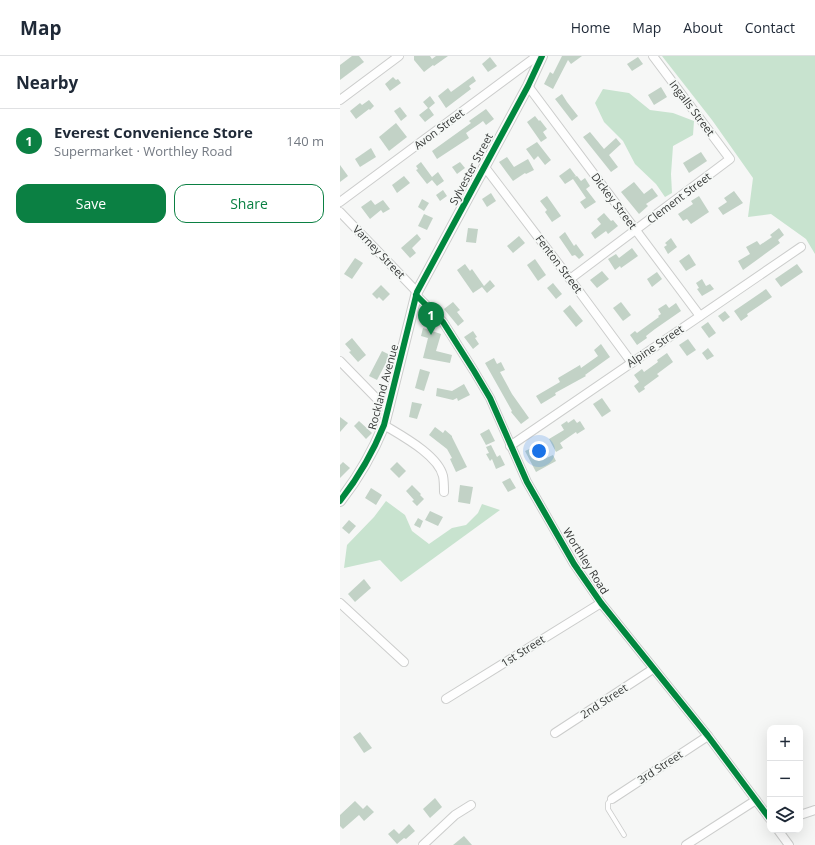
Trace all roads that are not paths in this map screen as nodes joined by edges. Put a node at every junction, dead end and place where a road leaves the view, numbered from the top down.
1 (399, 56) edge
2 (537, 56) edge
3 (542, 56) edge
4 (653, 56) edge
5 (528, 86) junction
6 (340, 100) edge
7 (730, 160) joint
8 (484, 166) junction
9 (340, 202) edge
10 (340, 212) edge
11 (636, 230) junction
12 (801, 247) dead end
13 (570, 279) junction
14 (417, 293) junction
15 (700, 316) junction
16 (340, 361) edge
17 (632, 362) junction
18 (389, 409) junction
19 (384, 425) junction
20 (510, 446) junction
21 (444, 492) dead end
22 (340, 501) edge
23 (601, 603) junction
24 (340, 604) edge
25 (404, 662) dead end
26 (653, 669) junction
27 (446, 699) dead end
28 (555, 733) dead end
29 (708, 736) junction
30 (612, 799) joint
31 (756, 800) junction
32 (471, 805) dead end
33 (815, 810) edge
34 (803, 814) edge
35 (767, 815) edge
36 (780, 833) edge
37 (624, 834) dead end
38 (423, 845) edge
39 (686, 845) edge
40 (789, 845) edge

1 - 6 street
2 - 9 street, Avon Street
3 - 5 street, Sylvester Street
4 - 7 street, Ingalls Street
5 - 8 street, Sylvester Street
5 - 11 street, Dickey Street
7 - 11 street, Clement Street
8 - 13 street, Fenton Street
8 - 14 street, Sylvester Street
10 - 14 street, Varney Street
11 - 13 street, Clement Street
11 - 15 street, Dickey Street
12 - 15 street, Alpine Street
13 - 17 street, Fenton Street
14 - 18 street, Rockland Avenue
14 - 20 street, Worthley Road
15 - 17 street, Alpine Street
16 - 18 street
17 - 20 street, Alpine Street
18 - 19 street, Rockland Avenue
19 - 21 street
19 - 22 street, Rockland Avenue
20 - 23 street, Worthley Road
23 - 26 street, Worthley Road
23 - 27 street, 1st Street
24 - 25 street
26 - 28 street, 2nd Street
26 - 29 street, Worthley Road
29 - 30 street, 3rd Street
29 - 31 street, Worthley Road
30 - 37 lane
31 - 35 street, Worthley Road
31 - 39 street
32 - 38 street
33 - 34 street
36 - 40 street

